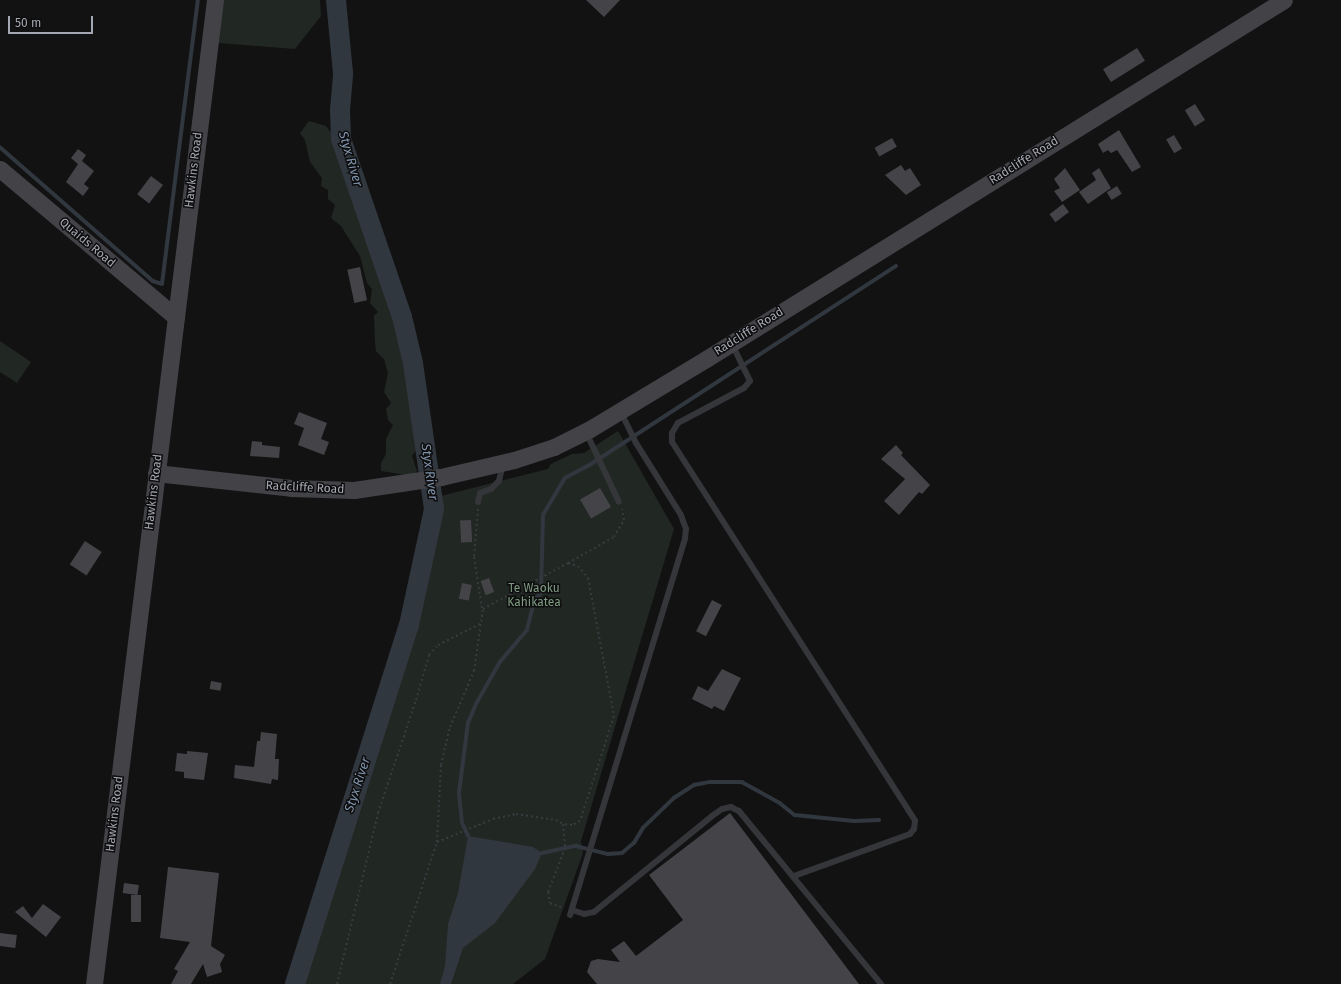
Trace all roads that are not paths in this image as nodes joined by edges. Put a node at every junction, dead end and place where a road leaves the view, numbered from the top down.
1 (215, 0) edge
2 (1284, 0) edge
3 (0, 169) edge
4 (176, 317) junction
5 (731, 343) junction
6 (620, 410) junction
7 (586, 431) junction
8 (503, 463) junction
9 (156, 473) junction
10 (478, 502) road end
11 (619, 502) road end
12 (794, 876) junction
13 (94, 984) edge
14 (881, 984) edge

1 - 4 street, Hawkins Road
2 - 5 street, Radcliffe Road
3 - 4 street, Quaids Road
4 - 9 street, Hawkins Road
5 - 6 street, Radcliffe Road
5 - 12 lane
6 - 7 street, Radcliffe Road
6 - 12 lane
7 - 8 street, Radcliffe Road
7 - 11 lane
8 - 9 street, Radcliffe Road
8 - 10 lane
9 - 13 street, Hawkins Road
12 - 14 lane

